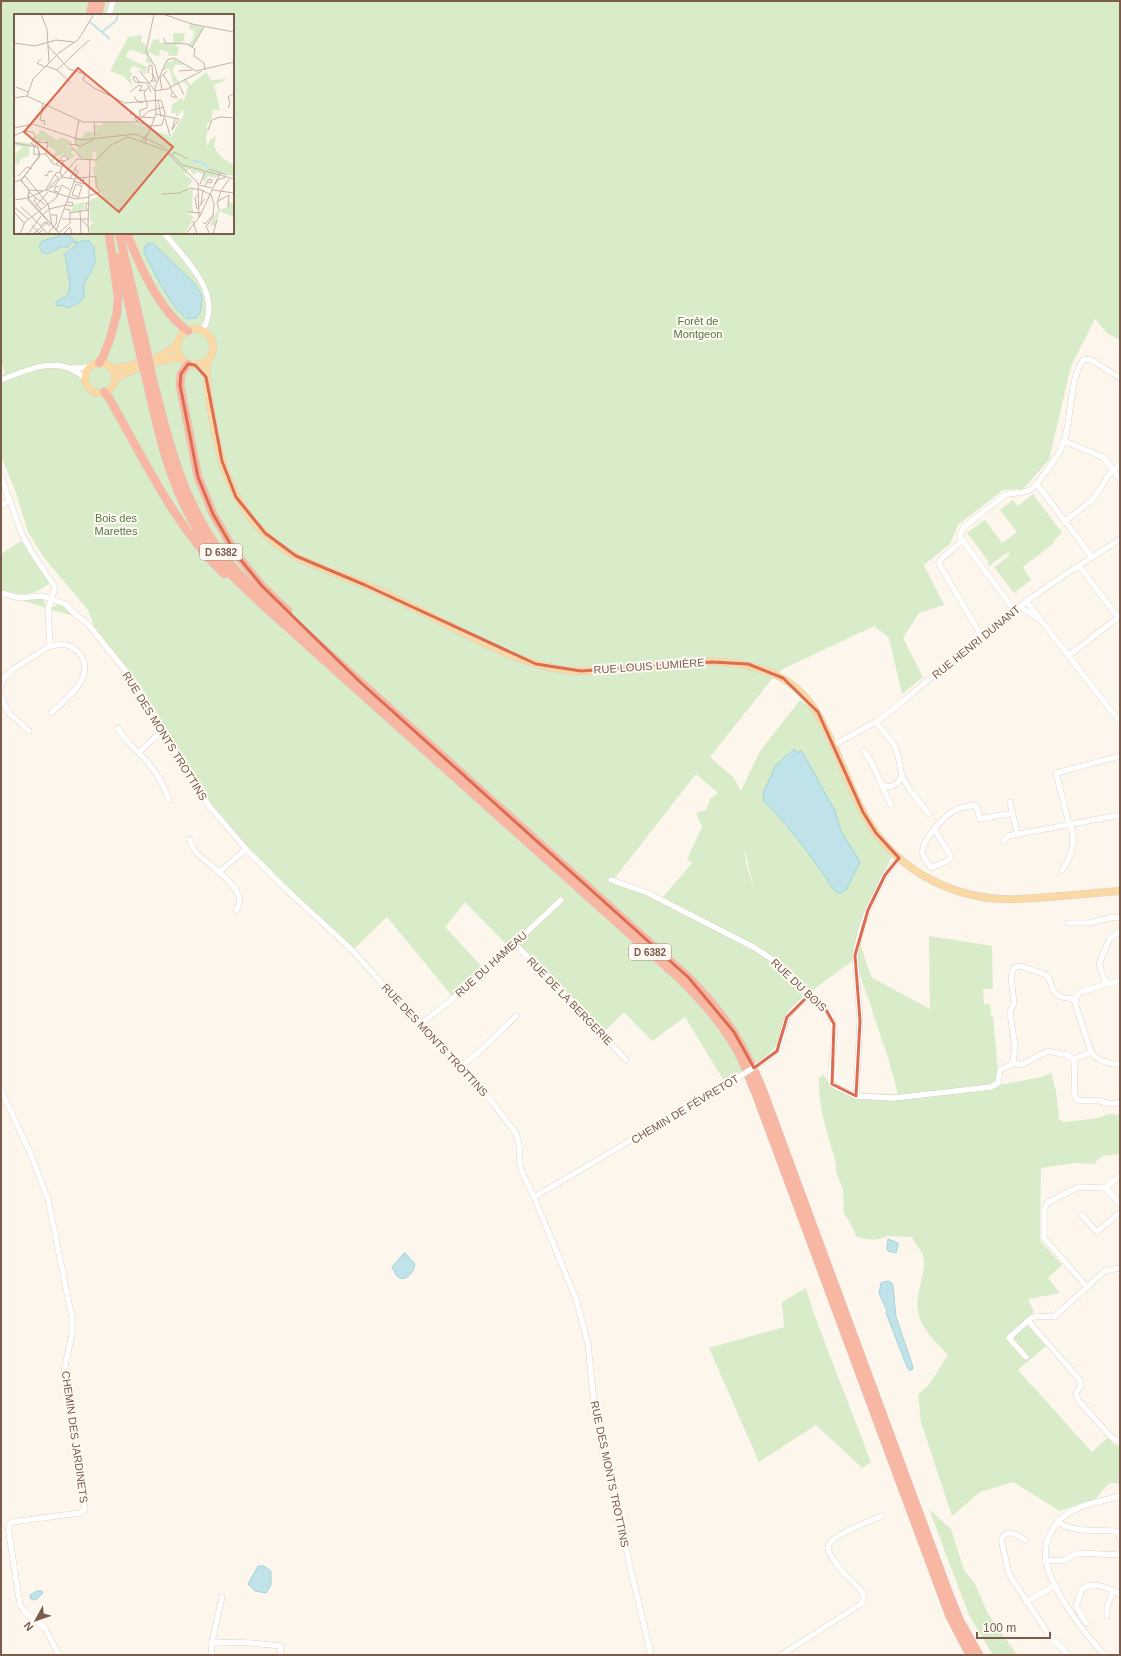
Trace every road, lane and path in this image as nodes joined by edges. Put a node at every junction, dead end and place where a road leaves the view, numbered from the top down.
1 (93, 1) edge
2 (101, 1) edge
3 (113, 1) edge
4 (90, 14) edge
5 (98, 14) edge
6 (109, 14) edge
7 (109, 234) edge
8 (112, 234) edge
9 (119, 234) edge
10 (127, 234) edge
11 (165, 234) edge
12 (188, 331) junction
13 (202, 331) junction
14 (177, 345) junction
15 (142, 349) junction
16 (181, 358) junction
17 (207, 361) junction
18 (95, 364) junction
19 (191, 364) junction
20 (70, 368) junction
21 (112, 369) junction
22 (149, 377) junction
23 (206, 377) junction
24 (85, 378) junction
25 (1120, 378) edge
26 (115, 379) junction
27 (1, 380) edge
28 (104, 392) junction
29 (1064, 441) junction
30 (1120, 464) edge
31 (1114, 470) junction
32 (1, 476) edge
33 (1120, 479) edge
34 (1037, 484) junction
35 (10, 500) junction
36 (1, 506) edge
37 (1065, 521) junction
38 (1120, 539) edge
39 (963, 540) junction
40 (1092, 557) junction
41 (1079, 566) junction
42 (1, 593) edge
43 (52, 599) junction
44 (1026, 602) junction
45 (1019, 606) junction
46 (1014, 610) junction
47 (1119, 616) edge
48 (1040, 620) junction
49 (981, 636) junction
50 (50, 646) junction
51 (314, 651) junction
52 (1068, 656) junction
53 (360, 682) junction
54 (1, 687) edge
55 (1, 697) edge
56 (51, 714) dead end
57 (876, 722) junction
58 (1120, 722) edge
59 (118, 728) dead end
60 (29, 731) dead end
61 (162, 731) junction
62 (833, 745) junction
63 (864, 751) dead end
64 (139, 752) junction
65 (1120, 756) edge
66 (902, 776) junction
67 (880, 783) junction
68 (169, 800) dead end
69 (1010, 802) dead end
70 (891, 805) dead end
71 (1013, 813) junction
72 (929, 814) dead end
73 (1120, 815) edge
74 (1070, 824) junction
75 (934, 829) junction
76 (1017, 834) junction
77 (189, 839) dead end
78 (1003, 842) dead end
79 (246, 849) junction
80 (899, 858) junction
81 (1062, 870) dead end
82 (219, 872) junction
83 (611, 880) dead end
84 (1120, 891) edge
85 (561, 900) dead end
86 (236, 910) dead end
87 (1120, 918) edge
88 (1068, 923) dead end
89 (1120, 931) edge
90 (514, 943) junction
91 (1120, 980) edge
92 (1106, 984) junction
93 (809, 995) junction
94 (1075, 999) junction
95 (516, 1016) dead end
96 (419, 1025) junction
97 (1091, 1052) junction
98 (1074, 1059) junction
99 (626, 1060) dead end
100 (1014, 1063) junction
101 (1120, 1065) edge
102 (460, 1067) junction
103 (1, 1090) edge
104 (856, 1096) junction
105 (1120, 1102) edge
106 (1120, 1176) edge
107 (1105, 1188) junction
108 (534, 1197) junction
109 (1120, 1204) edge
110 (1120, 1212) edge
111 (1082, 1215) dead end
112 (1120, 1268) edge
113 (1087, 1287) junction
114 (1028, 1321) junction
115 (1026, 1358) dead end
116 (1120, 1442) edge
117 (1120, 1496) edge
118 (882, 1516) dead end
119 (1058, 1522) junction
120 (1025, 1540) dead end
121 (1120, 1540) edge
122 (1120, 1555) edge
123 (1046, 1561) junction
124 (1056, 1585) junction
125 (1113, 1591) junction
126 (1120, 1594) edge
127 (222, 1597) dead end
128 (1026, 1602) junction
129 (1076, 1606) junction
130 (1068, 1608) junction
131 (1107, 1616) dead end
132 (1086, 1623) dead end
133 (212, 1642) junction
134 (59, 1655) edge
135 (211, 1655) edge
136 (280, 1655) edge
137 (651, 1655) edge
138 (781, 1655) edge
139 (970, 1655) edge
140 (979, 1655) edge
141 (1068, 1655) edge
142 (1105, 1655) edge

1 - 4 highway
2 - 5 highway
3 - 6 street
7 - 18 highway
8 - 15 highway, D 6382
9 - 15 highway, D 6382
10 - 12 highway
11 - 13 street
12 - 13 main road
12 - 14 main road
13 - 17 main road
14 - 16 main road
14 - 21 main road
15 - 22 highway, D 6382, bridge
16 - 19 main road
16 - 26 main road
17 - 19 main road
17 - 23 main road, RUE LOUIS LUMIÈRE
18 - 20 street
18 - 21 main road
18 - 24 main road
19 - 23 main road
19 - 53 highway
20 - 24 street
20 - 27 street
21 - 26 main road
22 - 51 highway, D 6382
22 - 53 highway, D 6382
23 - 62 main road, RUE LOUIS LUMIÈRE
24 - 28 main road
25 - 29 street
26 - 28 main road
28 - 51 highway
29 - 31 street
29 - 34 street
30 - 31 street
31 - 33 street
31 - 37 street
32 - 35 street
34 - 37 street
34 - 39 street
35 - 36 street
35 - 43 street
37 - 40 street
38 - 40 street, RUE HENRI DUNANT
39 - 46 street
39 - 49 street
40 - 41 street, RUE HENRI DUNANT
41 - 44 street, RUE HENRI DUNANT
41 - 47 street
42 - 43 street, RUE DES MONTS TROTTINS
43 - 50 street
43 - 61 street, RUE DES MONTS TROTTINS
44 - 45 street, RUE HENRI DUNANT
44 - 48 street
45 - 46 street, RUE HENRI DUNANT
45 - 48 street
46 - 49 street, RUE HENRI DUNANT
47 - 52 street
48 - 52 street
49 - 57 street, RUE HENRI DUNANT
50 - 54 street
50 - 56 street
51 - 139 highway, D 6382
52 - 58 street
53 - 140 highway, D 6382
55 - 60 street
57 - 62 street, RUE HENRI DUNANT
57 - 66 street
59 - 64 street
61 - 64 street
61 - 79 street, RUE DES MONTS TROTTINS
62 - 80 main road, RUE LOUIS LUMIÈRE
63 - 67 street
64 - 68 street
65 - 74 street
66 - 67 street
66 - 72 street
67 - 70 street
69 - 71 street
71 - 75 street
71 - 76 street
73 - 74 street
74 - 76 street
74 - 81 street
75 - 75 street
76 - 78 street
77 - 82 street
79 - 82 street
79 - 96 street, RUE DES MONTS TROTTINS
80 - 84 main road, RUE LOUIS LUMIÈRE
80 - 104 street
82 - 86 street
83 - 93 street, RUE DU BOIS
85 - 90 street, RUE DU HAMEAU
87 - 88 street
89 - 92 street
90 - 96 street, RUE DU HAMEAU
90 - 99 street, RUE DE LA BERGERIE
91 - 92 street
92 - 94 street
93 - 104 street, RUE DU BOIS
93 - 108 street, CHEMIN DE FÉVRETOT, bridge
94 - 97 street
94 - 100 street
95 - 102 street
96 - 102 street, RUE DES MONTS TROTTINS
97 - 98 street
97 - 101 street
98 - 100 street
98 - 105 street
100 - 104 street, RUE DU BOIS
102 - 108 street, RUE DES MONTS TROTTINS
103 - 134 street, CHEMIN DES JARDINETS
106 - 107 street
107 - 109 street
107 - 113 street
108 - 137 street, RUE DES MONTS TROTTINS
110 - 111 street
112 - 113 street
113 - 114 street
114 - 115 street
114 - 116 street
117 - 119 street
118 - 138 street
119 - 121 street
119 - 123 street
120 - 128 street
122 - 123 street
123 - 124 street
124 - 128 street
124 - 130 street
125 - 126 street
125 - 129 street
125 - 131 street
127 - 133 street
128 - 141 street
129 - 130 street
129 - 132 street
130 - 142 street
133 - 135 street
133 - 136 street

